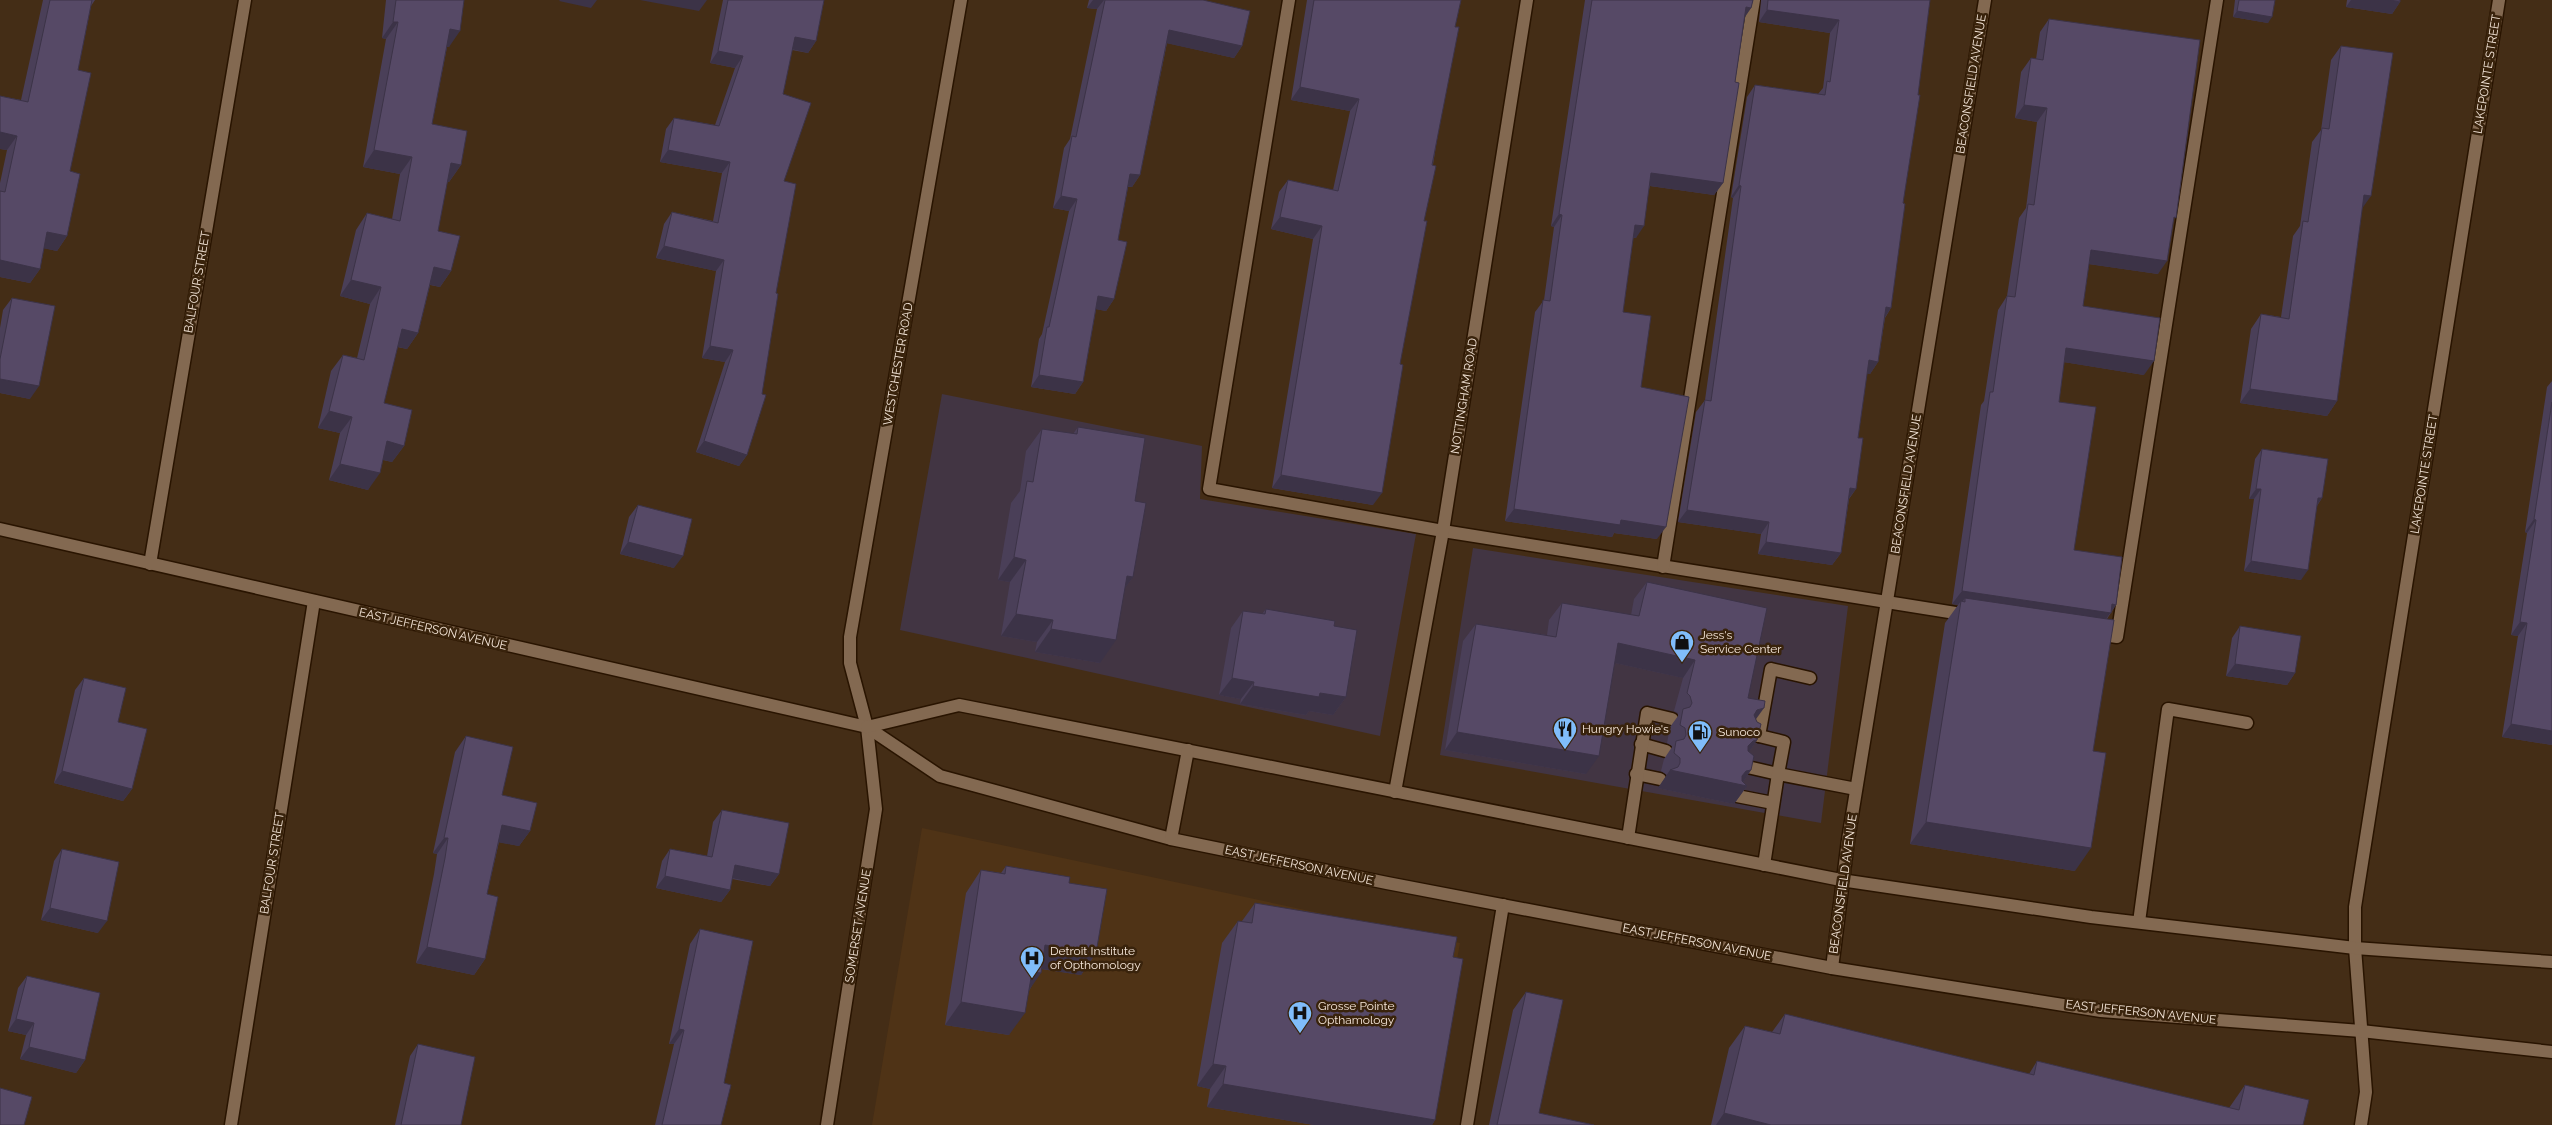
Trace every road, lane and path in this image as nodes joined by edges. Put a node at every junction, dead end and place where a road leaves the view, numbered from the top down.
1 (245, 0) edge
2 (961, 0) edge
3 (1289, 0) edge
4 (1527, 0) edge
5 (1754, 0) edge
6 (1984, 0) edge
7 (2217, 0) edge
8 (2499, 0) edge
9 (0, 529) edge
10 (1443, 531) junction
11 (150, 564) junction
12 (1663, 567) junction
13 (314, 601) junction
14 (1886, 603) junction
15 (1982, 617) edge
16 (2079, 631) edge
17 (1810, 678) dead end
18 (1672, 719) dead end
19 (2247, 723) dead end
20 (867, 727) junction
21 (1641, 744) junction
22 (1188, 750) junction
23 (1666, 751) dead end
24 (1743, 766) edge
25 (1636, 774) junction
26 (1778, 774) junction
27 (1660, 779) dead end
28 (1856, 789) junction
29 (1395, 792) junction
30 (1737, 796) edge
31 (1773, 803) junction
32 (1628, 838) junction
33 (1171, 839) junction
34 (1764, 865) junction
35 (1841, 880) junction
36 (1503, 905) junction
37 (2139, 922) junction
38 (2354, 948) junction
39 (2552, 962) edge
40 (1832, 968) junction
41 (2361, 1030) junction
42 (2552, 1052) edge
43 (231, 1125) edge
44 (827, 1125) edge
45 (1467, 1125) edge
46 (2361, 1125) edge

1 - 11 street, BALFOUR STREET
2 - 20 street, WESTCHESTER ROAD
3 - 10 street
4 - 10 street, NOTTINGHAM ROAD
5 - 12 street
6 - 14 street, BEACONSFIELD AVENUE
7 - 16 street
8 - 38 street, LAKEPOINTE STREET
9 - 11 street, EAST JEFFERSON AVENUE
10 - 12 street
10 - 29 street, NOTTINGHAM ROAD
11 - 13 street, EAST JEFFERSON AVENUE
12 - 14 street
13 - 20 street, EAST JEFFERSON AVENUE
13 - 43 street, BALFOUR STREET
14 - 15 street
14 - 28 street, BEACONSFIELD AVENUE
17 - 26 street
18 - 21 street
19 - 37 street
20 - 22 street, EAST JEFFERSON AVENUE
20 - 33 street, EAST JEFFERSON AVENUE
20 - 44 street, SOMERSET AVENUE
21 - 23 street
21 - 25 street
22 - 29 street, EAST JEFFERSON AVENUE
22 - 33 street
24 - 26 street
25 - 27 street
25 - 32 street
26 - 28 street
26 - 31 street
28 - 35 street, BEACONSFIELD AVENUE
29 - 32 street, EAST JEFFERSON AVENUE
30 - 31 street
31 - 34 street
32 - 34 street, EAST JEFFERSON AVENUE
33 - 36 street, EAST JEFFERSON AVENUE
34 - 35 street, EAST JEFFERSON AVENUE
35 - 37 street, EAST JEFFERSON AVENUE
35 - 40 street, BEACONSFIELD AVENUE
36 - 40 street, EAST JEFFERSON AVENUE
36 - 45 street
37 - 38 street, EAST JEFFERSON AVENUE
38 - 39 street, EAST JEFFERSON AVENUE
38 - 41 street, LAKEPOINTE STREET
40 - 41 street, EAST JEFFERSON AVENUE
41 - 42 street, EAST JEFFERSON AVENUE
41 - 46 street

